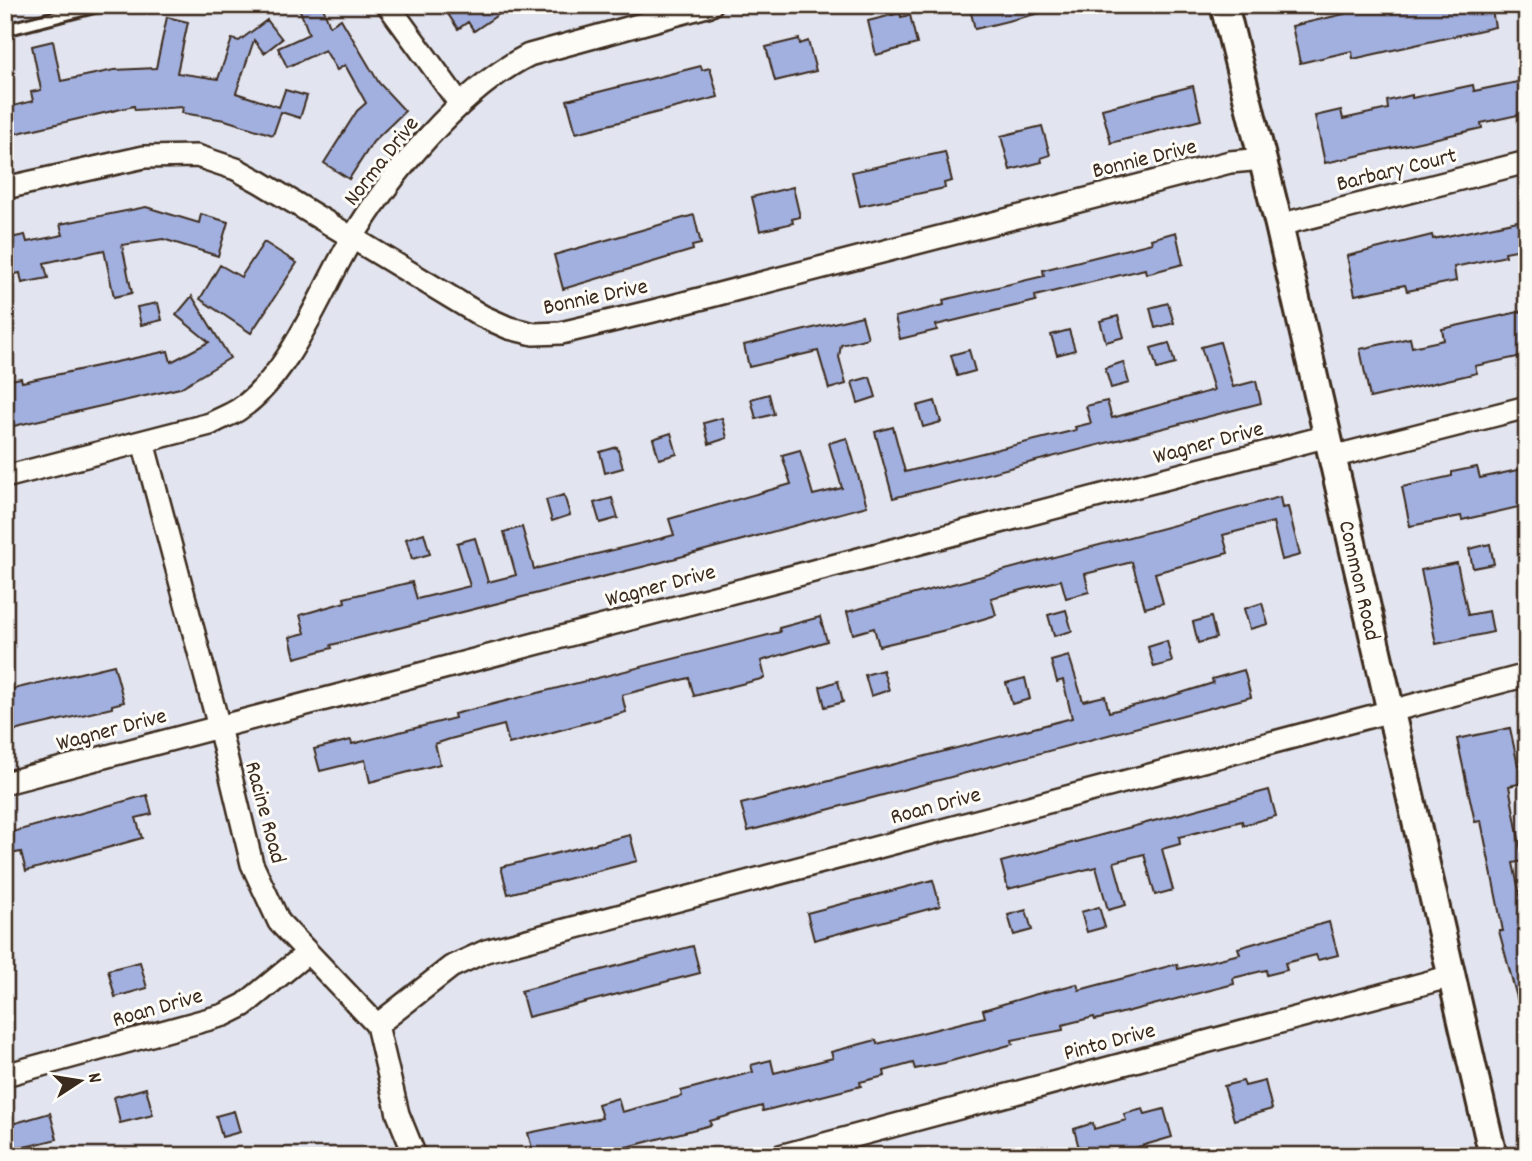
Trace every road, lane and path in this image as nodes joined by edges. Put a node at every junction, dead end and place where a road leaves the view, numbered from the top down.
1 (102, 5) edge
2 (388, 5) edge
3 (711, 5) edge
4 (1224, 5) edge
5 (5, 30) edge
6 (460, 104) junction
7 (1263, 159) junction
8 (1527, 162) edge
9 (5, 188) edge
10 (1279, 225) junction
11 (352, 239) junction
12 (1527, 407) edge
13 (143, 442) junction
14 (1330, 447) junction
15 (5, 477) edge
16 (1527, 675) edge
17 (1390, 709) junction
18 (219, 727) junction
19 (5, 783) edge
20 (306, 954) junction
21 (1452, 976) junction
22 (377, 1025) junction
23 (5, 1075) edge
24 (415, 1156) edge
25 (780, 1156) edge
26 (1493, 1156) edge

1 - 5 lane
2 - 6 street
3 - 6 street, Norma Drive
4 - 7 street, Common Road
6 - 11 street, Norma Drive
7 - 10 street, Common Road
7 - 11 street, Bonnie Drive
8 - 10 street, Barbary Court
9 - 11 street, Norma Drive
10 - 14 street, Common Road
11 - 13 street
12 - 14 street, Wagner Drive
13 - 15 street
13 - 18 street, Racine Road
14 - 17 street, Common Road
14 - 18 street, Wagner Drive
16 - 17 street, Roan Drive
17 - 21 street, Common Road
17 - 22 street, Roan Drive
18 - 19 street, Wagner Drive
18 - 20 street, Racine Road
20 - 22 street, Racine Road
20 - 23 street, Roan Drive
21 - 25 street, Pinto Drive
21 - 26 street, Common Road
22 - 24 street

